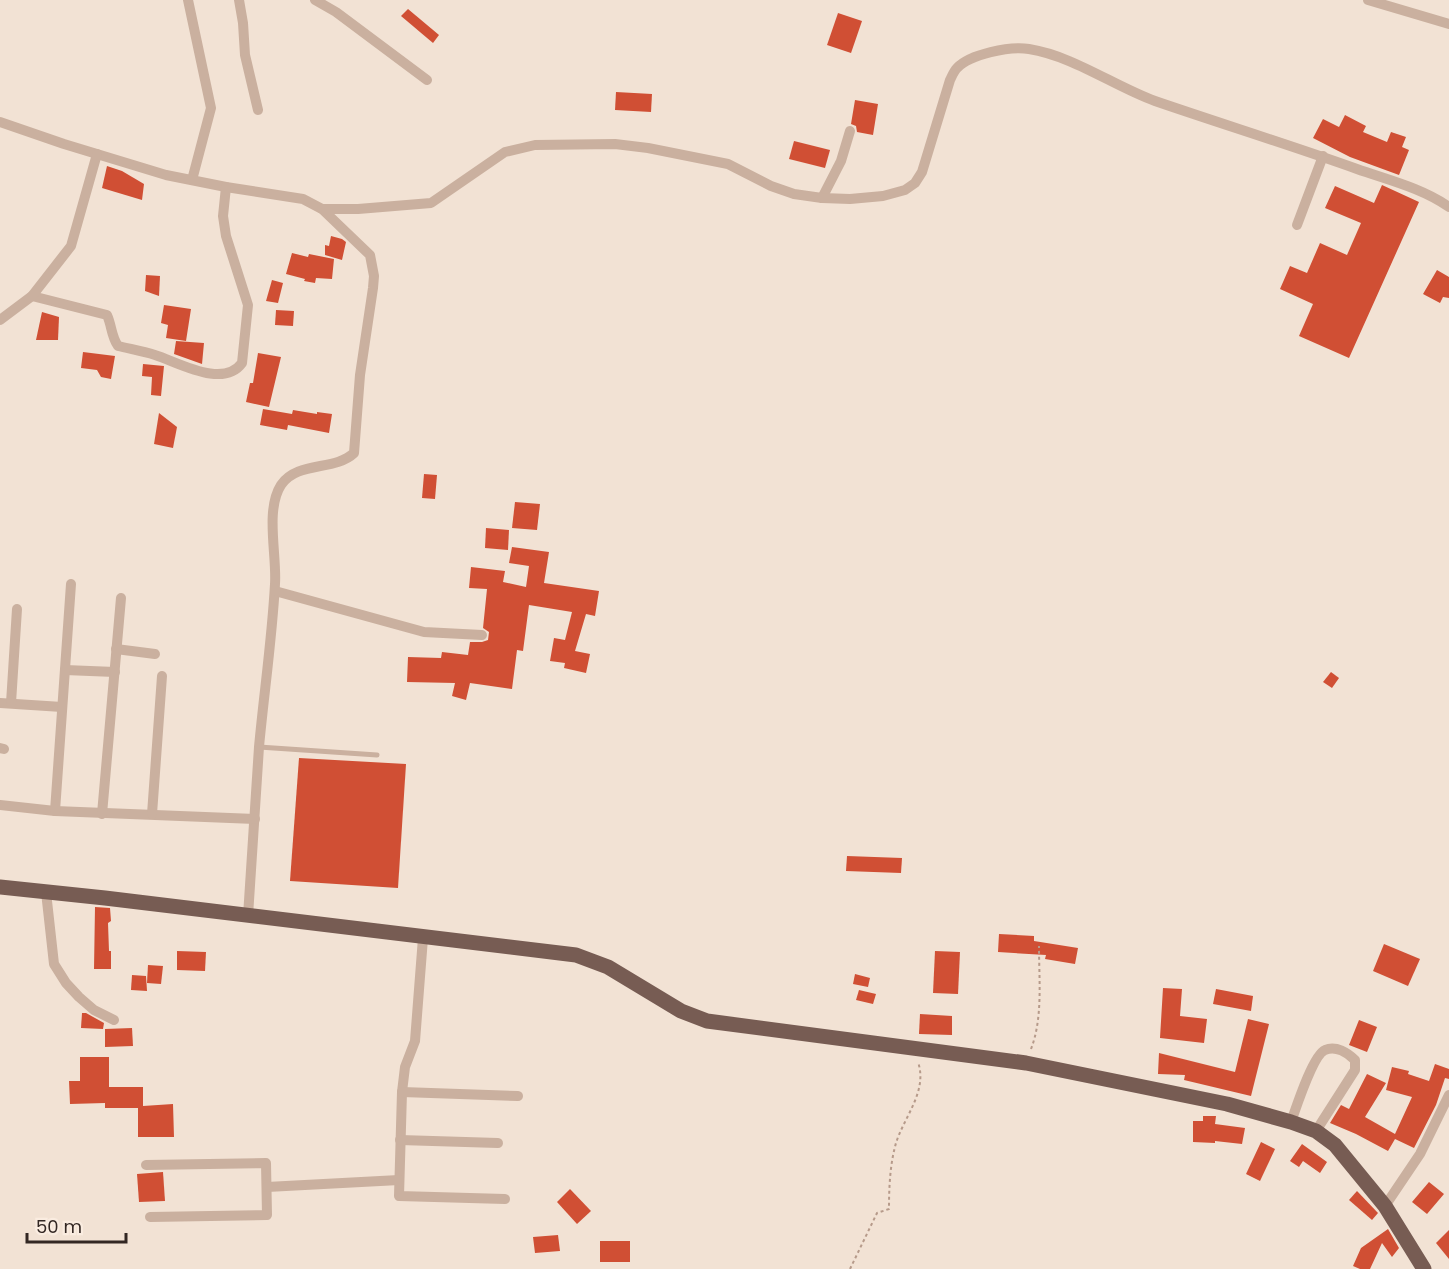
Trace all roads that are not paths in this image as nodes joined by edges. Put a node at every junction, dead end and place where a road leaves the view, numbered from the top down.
1 (188, 0) edge
2 (238, 0) edge
3 (315, 0) edge
4 (1368, 0) edge
5 (1449, 24) edge
6 (427, 80) dead end
7 (258, 110) dead end
8 (0, 122) edge
9 (850, 131) dead end
10 (97, 154) junction
11 (1323, 156) junction
12 (192, 180) junction
13 (226, 187) junction
14 (822, 198) junction
15 (1449, 207) edge
16 (322, 209) junction
17 (1297, 225) dead end
18 (32, 296) junction
19 (0, 320) edge
20 (71, 584) dead end
21 (274, 591) junction
22 (121, 598) dead end
23 (17, 609) dead end
24 (482, 635) dead end
25 (117, 649) junction
26 (155, 654) dead end
27 (65, 670) junction
28 (115, 672) junction
29 (162, 676) dead end
30 (5, 703) edge
31 (62, 707) junction
32 (259, 747) junction
33 (377, 755) dead end
34 (0, 805) edge
35 (55, 811) junction
36 (102, 814) junction
37 (152, 814) junction
38 (255, 819) junction
39 (0, 887) edge
40 (46, 892) junction
41 (249, 916) junction
42 (423, 938) junction
43 (114, 1020) dead end
44 (402, 1092) junction
45 (1449, 1095) edge
46 (518, 1096) dead end
47 (1291, 1122) junction
48 (1316, 1131) junction
49 (400, 1140) junction
50 (498, 1143) dead end
51 (146, 1165) dead end
52 (399, 1180) junction
53 (267, 1187) junction
54 (505, 1199) dead end
55 (1385, 1206) junction
56 (150, 1217) dead end
57 (1424, 1269) edge

1 - 12 street
2 - 7 street
3 - 6 street
4 - 5 street
8 - 10 street
9 - 14 street
10 - 12 street
10 - 18 street
11 - 14 street
11 - 15 street
11 - 17 street
12 - 13 street
13 - 16 street
13 - 18 street
14 - 16 street
16 - 21 street
18 - 19 street
20 - 27 street
21 - 24 street
21 - 32 street
22 - 25 street
23 - 30 street
25 - 26 street
25 - 28 street
27 - 28 street
27 - 31 street
28 - 36 street
29 - 37 street
30 - 31 street
31 - 35 street
32 - 33 lane
32 - 38 street
34 - 35 street
35 - 36 street
36 - 37 street
37 - 38 street
38 - 41 street
39 - 40 main road
40 - 41 main road
40 - 43 street
41 - 42 main road
42 - 44 street
42 - 47 main road
44 - 46 street
44 - 49 street
45 - 55 street
47 - 48 main road
47 - 48 street
48 - 55 main road
49 - 50 street
49 - 52 street
51 - 53 street
52 - 53 street
52 - 54 street
53 - 56 street
55 - 57 main road

